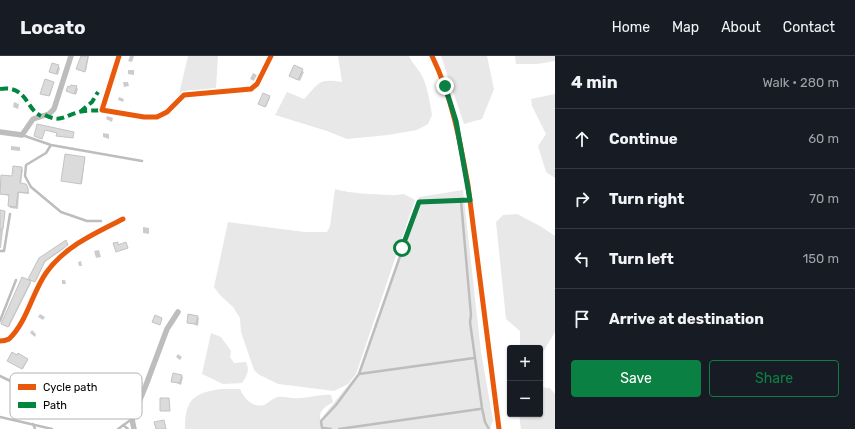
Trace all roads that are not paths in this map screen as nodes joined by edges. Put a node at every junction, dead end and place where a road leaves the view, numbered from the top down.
1 (71, 56) edge
2 (119, 56) edge
3 (271, 56) edge
4 (432, 56) edge
5 (0, 132) edge
6 (22, 135) junction
7 (50, 145) junction
8 (142, 162) dead end
9 (470, 200) junction
10 (461, 201) junction
11 (10, 214) dead end
12 (122, 219) dead end
13 (101, 221) dead end
14 (0, 251) edge
15 (16, 280) dead end
16 (178, 312) dead end
17 (0, 321) edge
18 (0, 341) edge
19 (474, 358) junction
20 (359, 374) junction
21 (0, 376) edge
22 (10, 381) edge
23 (142, 395) edge
24 (480, 409) dead end
25 (0, 417) edge
26 (132, 419) joint
27 (33, 424) junction
28 (123, 425) junction
29 (35, 429) edge
30 (52, 429) edge
31 (118, 429) edge
32 (128, 429) edge
33 (134, 429) edge
34 (322, 429) edge
35 (331, 429) edge
36 (339, 429) edge
37 (489, 429) edge
38 (499, 429) edge

1 - 6 street
2 - 3 street
4 - 9 street
5 - 6 street
6 - 7 lane
7 - 8 lane
7 - 13 lane
9 - 10 lane
9 - 38 street
10 - 19 lane
10 - 20 lane
11 - 14 lane
12 - 18 street
15 - 17 lane
16 - 23 street
19 - 20 lane
19 - 37 lane
20 - 34 lane
21 - 22 lane
24 - 36 lane
25 - 27 lane
26 - 28 lane
26 - 33 street
27 - 29 lane
27 - 30 lane
28 - 31 lane
28 - 32 lane
34 - 35 lane

